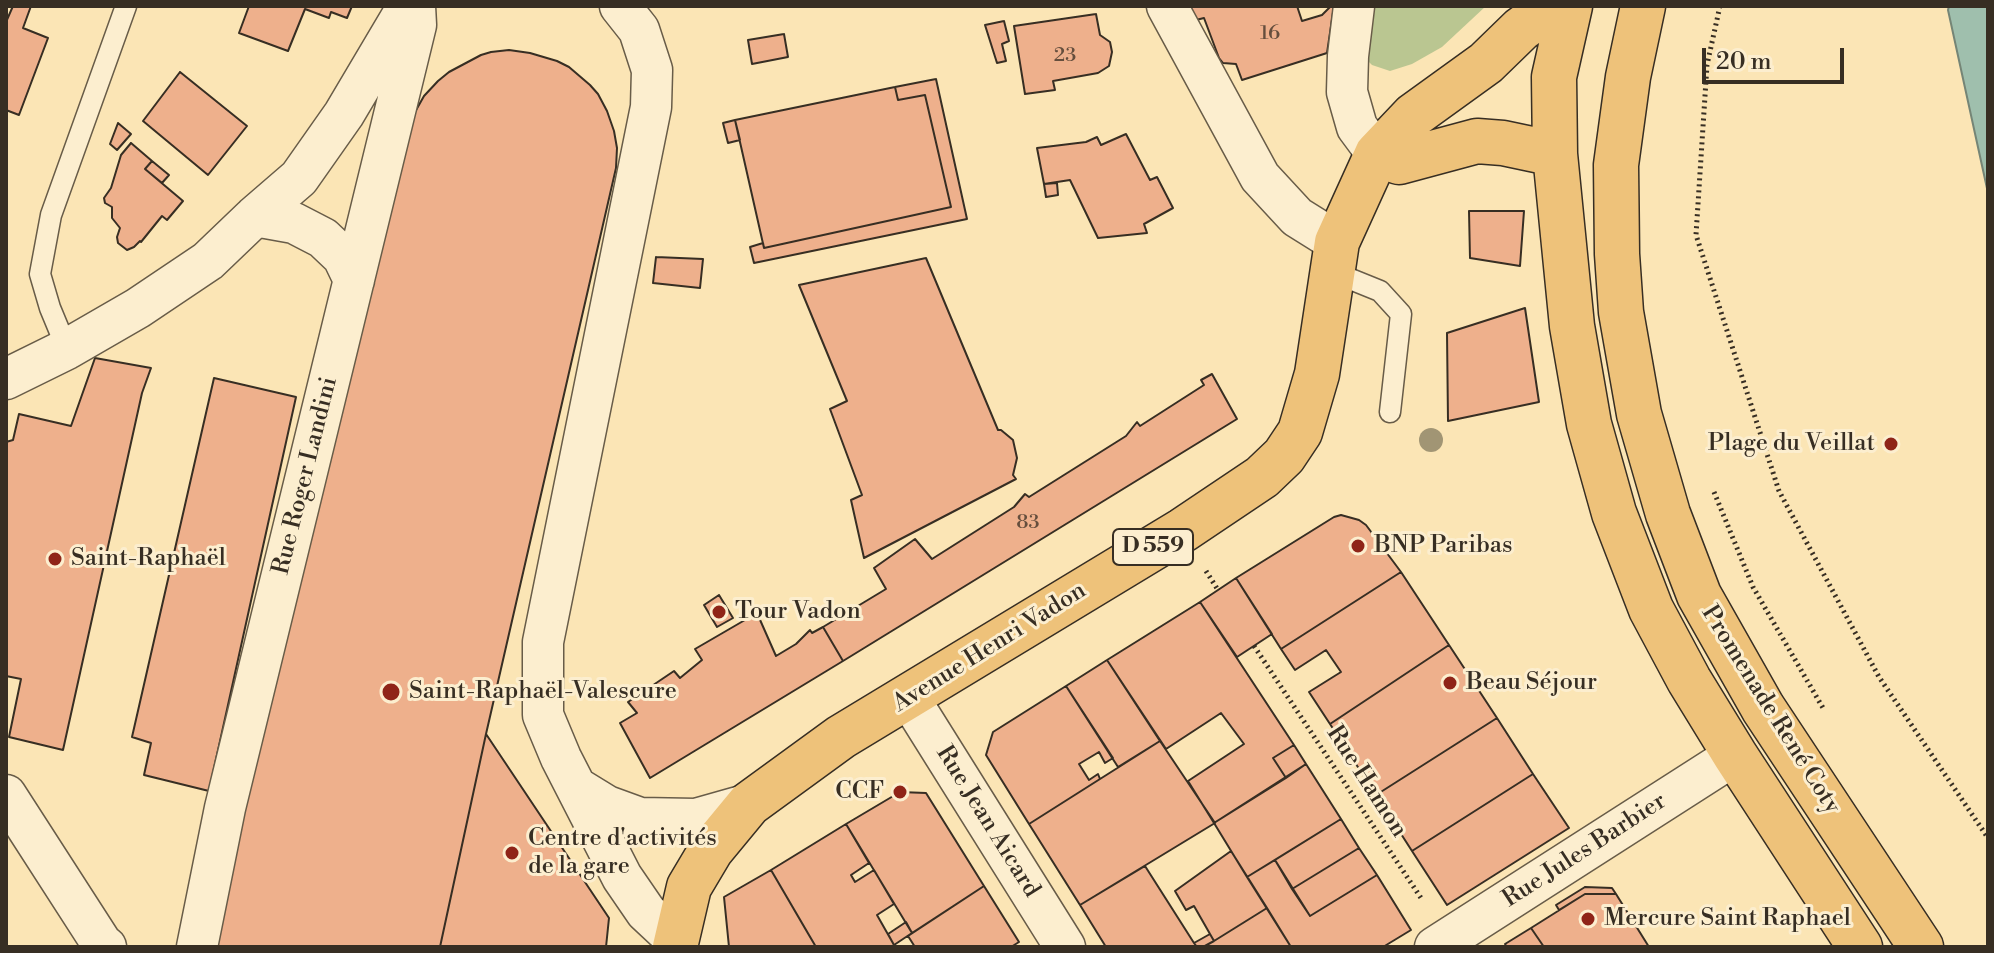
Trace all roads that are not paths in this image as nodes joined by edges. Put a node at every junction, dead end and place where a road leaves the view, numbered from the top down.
1 (126, 6) edge
2 (408, 6) edge
3 (415, 6) edge
4 (620, 6) edge
5 (1167, 6) edge
6 (1354, 6) edge
7 (1570, 6) edge
8 (1643, 6) edge
9 (1532, 14) edge
10 (1377, 154) junction
11 (1555, 154) junction
12 (255, 216) junction
13 (1335, 257) junction
14 (354, 280) junction
15 (67, 349) junction
16 (6, 379) edge
17 (1390, 412) dead end
18 (909, 698) junction
19 (1735, 755) junction
20 (576, 787) junction
21 (6, 795) edge
22 (749, 804) junction
23 (1441, 943) edge
24 (676, 944) edge
25 (106, 947) edge
26 (197, 947) edge
27 (1065, 947) edge
28 (1860, 947) edge
29 (1921, 947) edge

1 - 15 lane
2 - 12 street
3 - 14 street, Rue Roger Landini
4 - 20 street
5 - 13 street
6 - 10 street
7 - 11 main road, Promenade René Coty
8 - 29 main road, Promenade René Coty
9 - 10 main road, D 559
10 - 11 main road
10 - 13 main road, Avenue Henri Vadon / D 559
11 - 19 main road, Promenade René Coty
12 - 14 street
12 - 15 street
13 - 17 lane
13 - 18 main road, Avenue Henri Vadon / D 559
14 - 26 street, Rue Roger Landini
15 - 16 street
18 - 22 main road, Avenue Henri Vadon / D 559
18 - 27 street, Rue Jean Aicard
19 - 23 street, Rue Jules Barbier
19 - 28 main road, Promenade René Coty
20 - 22 street
20 - 24 street
21 - 25 street
22 - 24 main road, D 559

